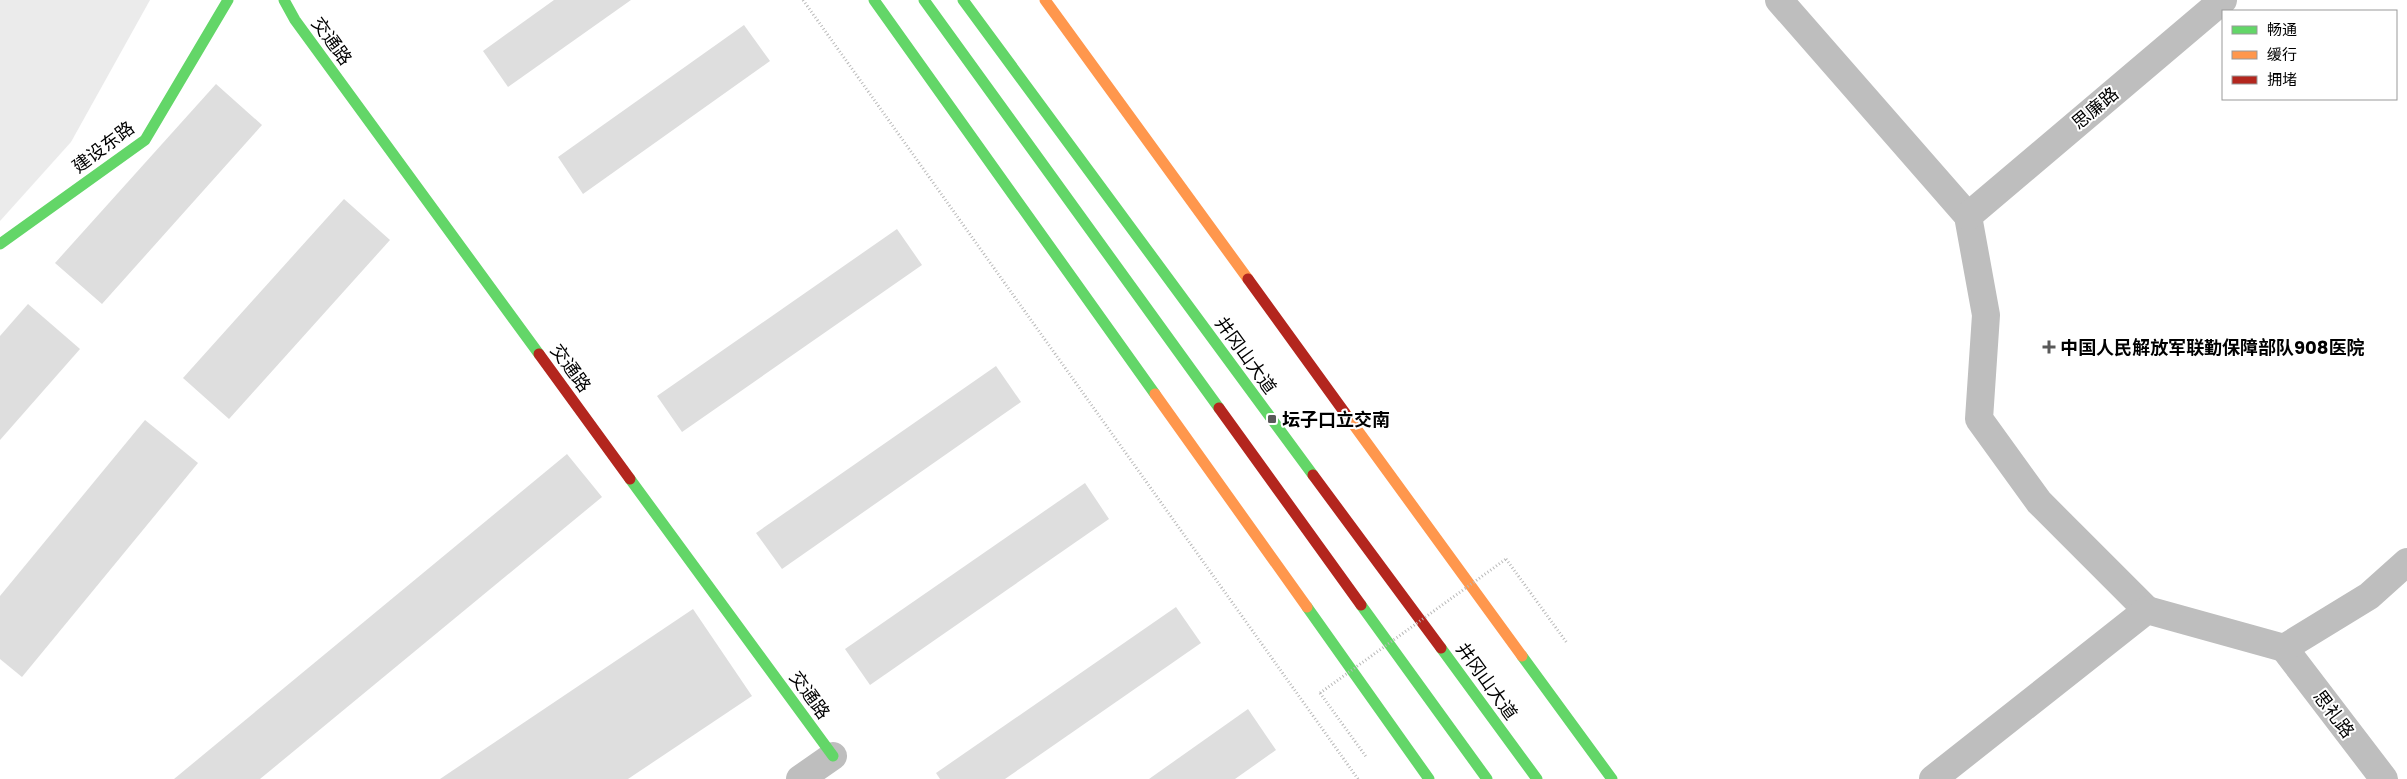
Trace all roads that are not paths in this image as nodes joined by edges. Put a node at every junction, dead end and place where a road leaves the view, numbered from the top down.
1 (228, 0) edge
2 (284, 0) edge
3 (874, 0) edge
4 (924, 0) edge
5 (963, 0) edge
6 (1045, 0) edge
7 (1778, 0) edge
8 (2223, 0) edge
9 (1968, 216) junction
10 (0, 244) edge
11 (2407, 562) edge
12 (2147, 610) junction
13 (2284, 648) junction
14 (832, 756) joint
15 (800, 779) edge
16 (1430, 779) edge
17 (1487, 779) edge
18 (1537, 779) edge
19 (1612, 779) edge
20 (1934, 779) edge
21 (2384, 779) edge

1 - 10 main road, 建设东路
2 - 14 main road, 交通路
3 - 16 main road
4 - 17 main road
5 - 18 main road, 井冈山大道
6 - 19 main road
7 - 9 street
8 - 9 street, 思廉路
9 - 12 street
11 - 13 street
12 - 13 street
12 - 20 street
13 - 21 street, 思礼路
14 - 15 street

